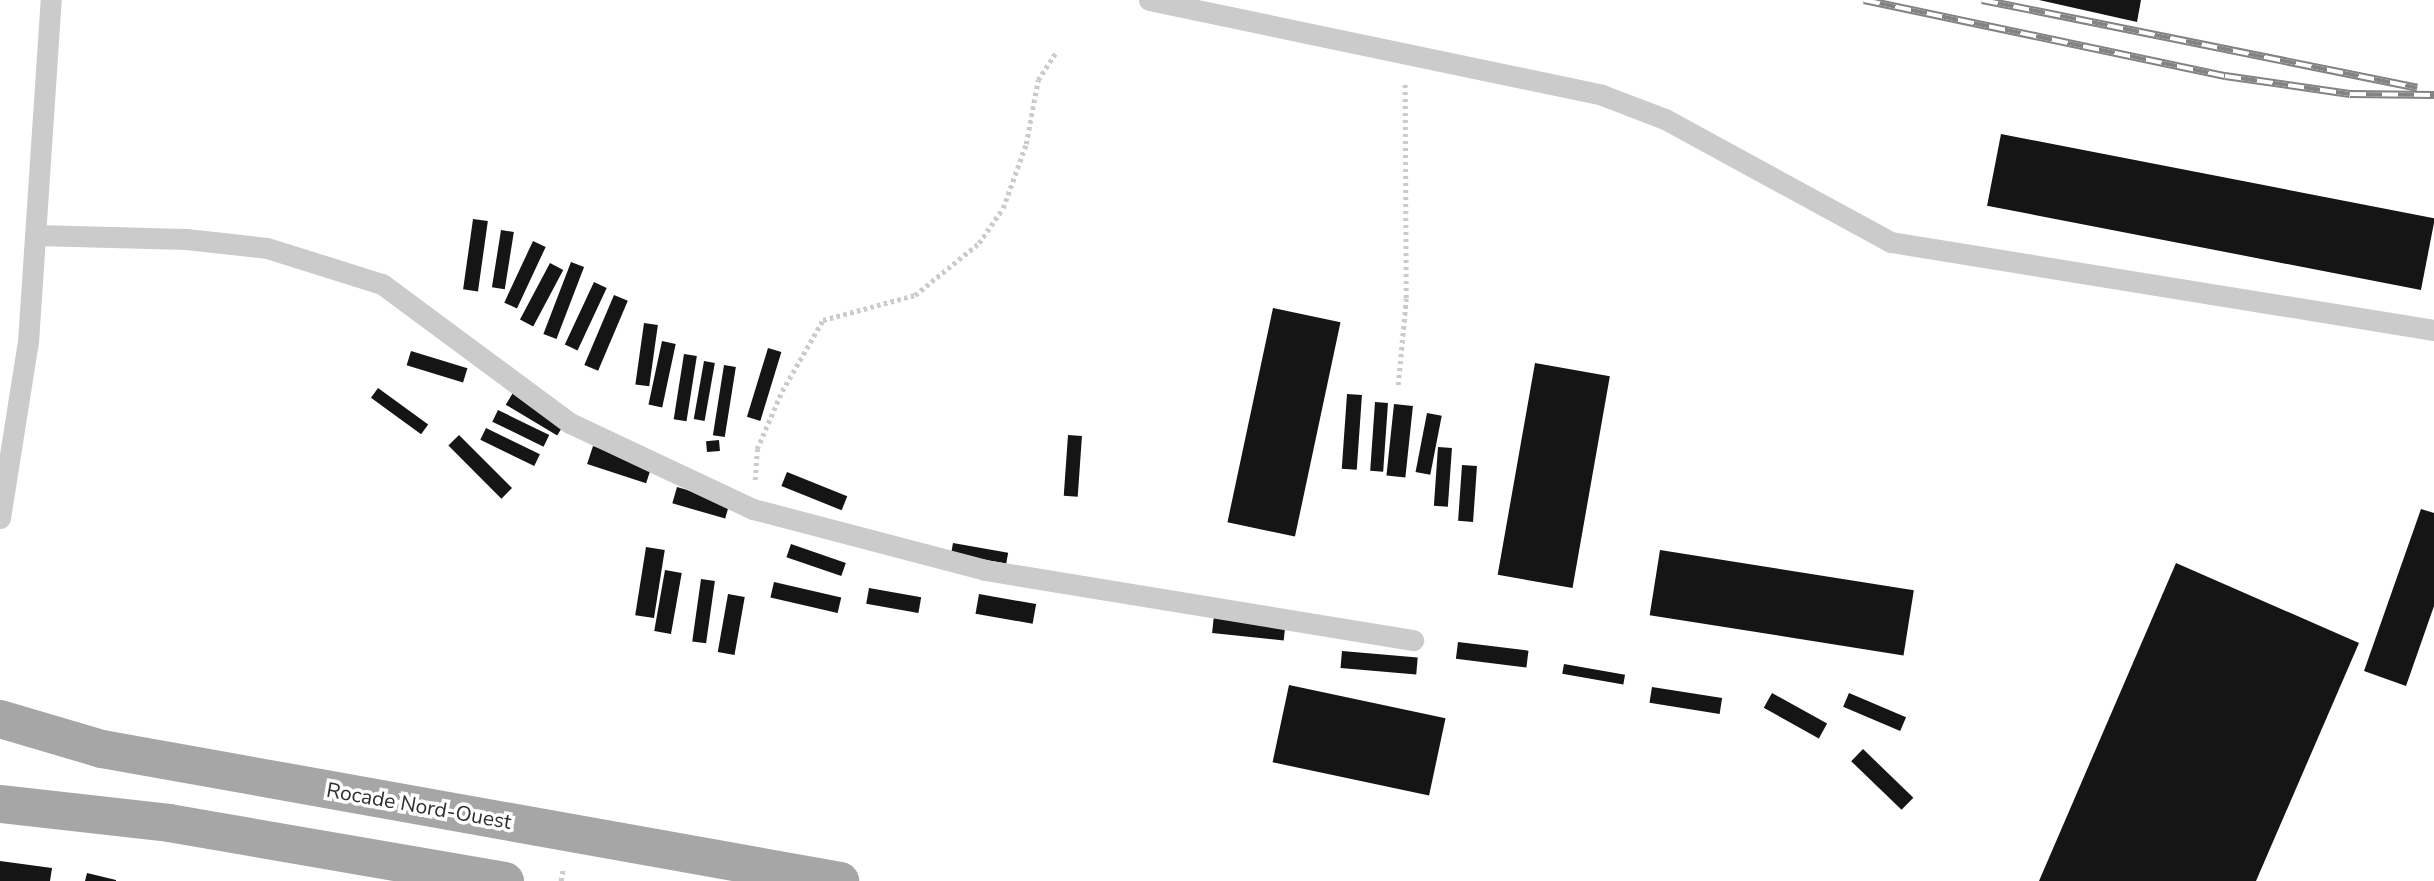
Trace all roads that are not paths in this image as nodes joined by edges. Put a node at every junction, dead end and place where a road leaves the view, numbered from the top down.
1 (51, 0) edge
2 (1149, 0) edge
3 (36, 235) junction
4 (2434, 330) edge
5 (12, 453) junction
6 (0, 486) edge
7 (0, 518) edge
8 (1413, 640) dead end
9 (0, 719) edge
10 (0, 804) edge
11 (505, 881) edge
12 (840, 881) edge

1 - 3 lane
2 - 4 lane
3 - 5 lane
3 - 8 lane
5 - 6 lane
5 - 7 lane
9 - 12 main road, Rocade Nord-Ouest
10 - 11 main road

